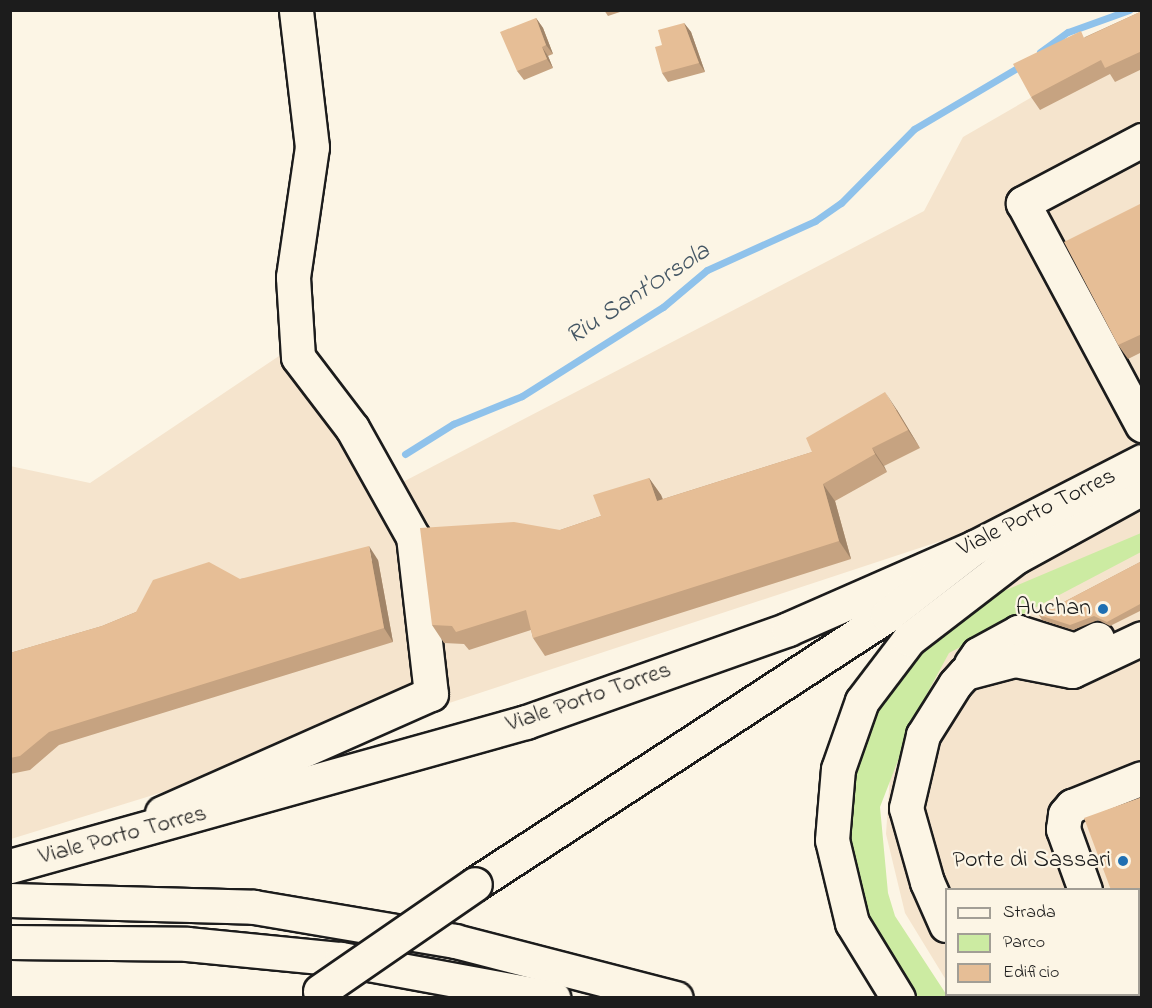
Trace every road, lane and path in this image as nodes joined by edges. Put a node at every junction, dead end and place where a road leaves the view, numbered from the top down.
1 (296, 10) edge
2 (1142, 140) edge
3 (1142, 425) edge
4 (1142, 460) edge
5 (1142, 488) edge
6 (1142, 513) edge
7 (975, 547) junction
8 (1030, 549) junction
9 (887, 615) junction
10 (1142, 616) edge
11 (1142, 638) edge
12 (965, 673) junction
13 (1142, 778) edge
14 (73, 853) junction
15 (10, 866) edge
16 (1084, 888) edge
17 (10, 900) edge
18 (945, 923) edge
19 (14, 942) edge
20 (316, 994) edge
21 (553, 998) edge
22 (676, 998) edge
23 (898, 998) edge

1 - 14 main road
2 - 3 main road
4 - 7 main road, Viale Porto Torres
5 - 8 main road, Viale Porto Torres
6 - 8 main road
7 - 9 main road
7 - 14 main road, Viale Porto Torres
8 - 9 main road
8 - 23 main road
9 - 20 main road, bridge
10 - 12 main road
11 - 12 main road
12 - 18 main road
13 - 16 main road
14 - 15 main road, Viale Porto Torres
17 - 22 main road
19 - 21 main road

